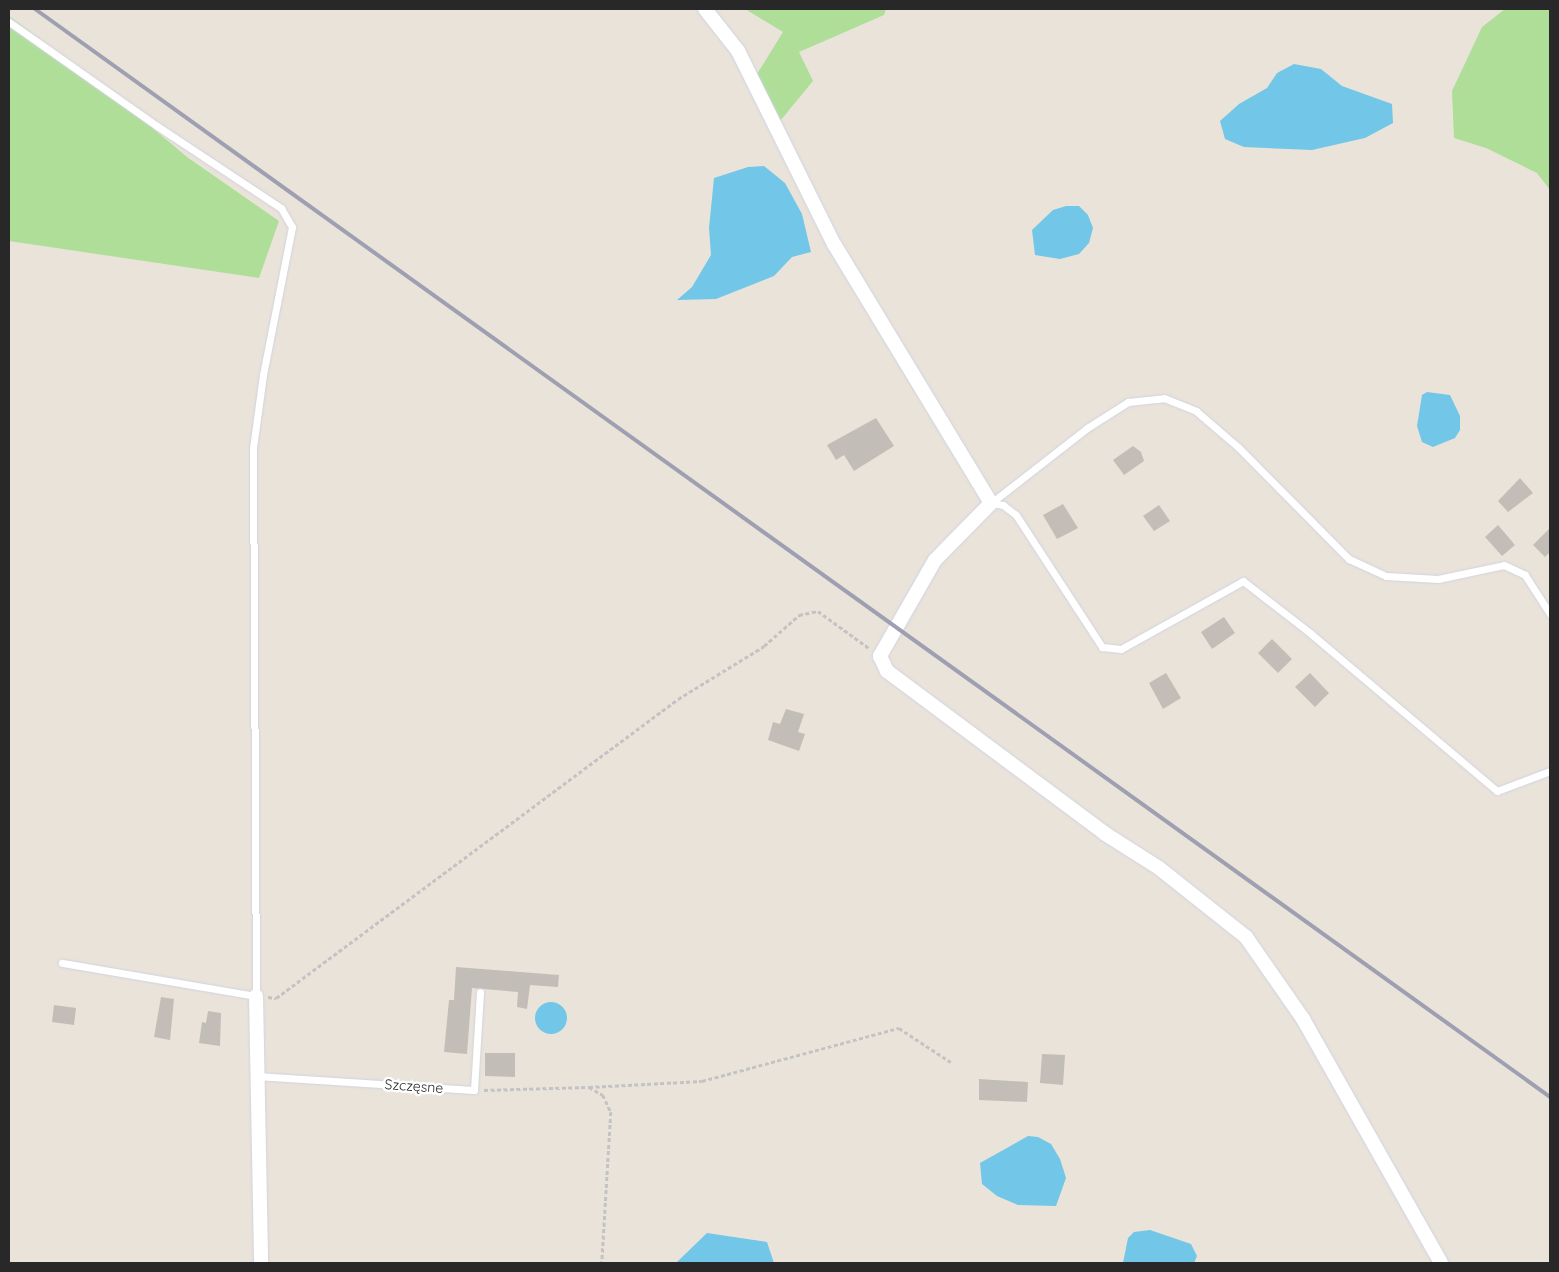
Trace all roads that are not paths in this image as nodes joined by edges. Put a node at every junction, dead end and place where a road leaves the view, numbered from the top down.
1 (705, 9) edge
2 (9, 22) edge
3 (991, 503) junction
4 (1550, 614) edge
5 (1550, 771) edge
6 (62, 963) dead end
7 (480, 992) dead end
8 (256, 996) junction
9 (256, 1076) junction
10 (261, 1263) edge
11 (1441, 1263) edge

1 - 3 street
2 - 8 lane
3 - 4 lane
3 - 5 lane
3 - 11 street
6 - 8 lane
7 - 9 lane, Szczęsne
8 - 9 street
9 - 10 street

